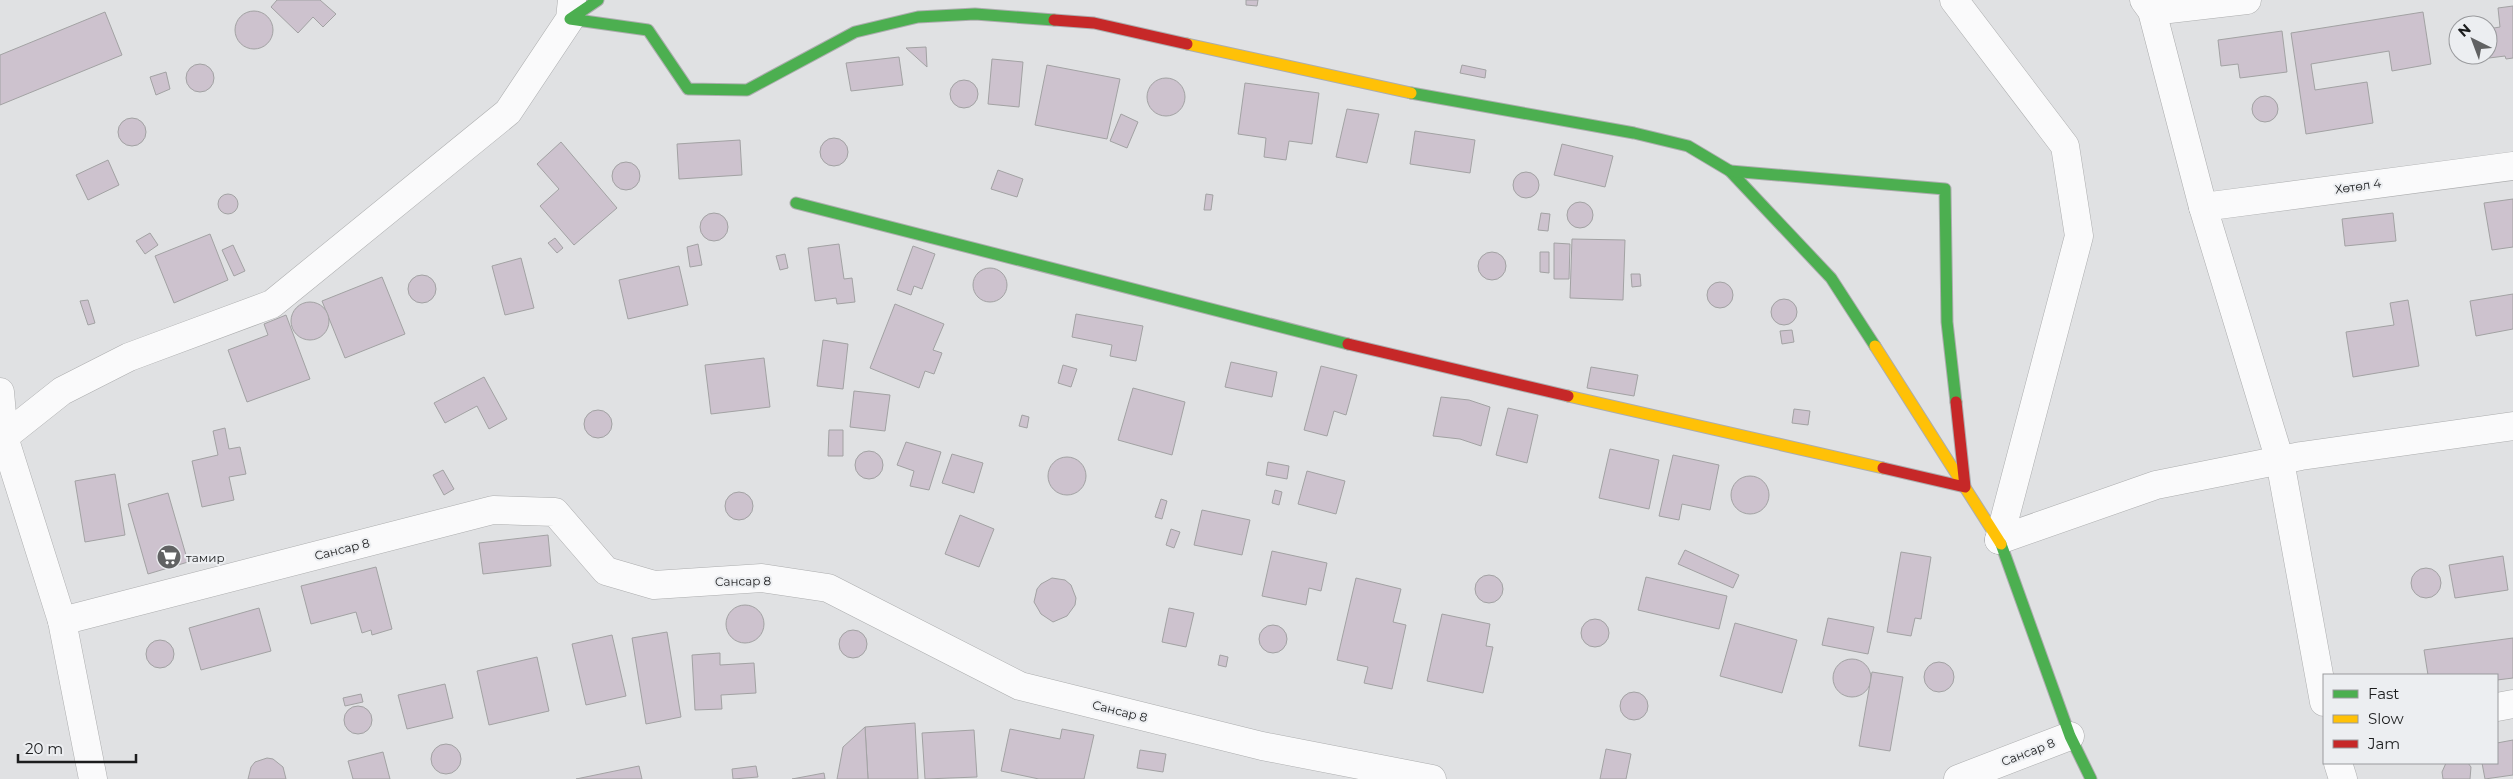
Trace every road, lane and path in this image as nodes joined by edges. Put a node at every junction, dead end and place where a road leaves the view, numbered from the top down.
1 (598, 0) edge
2 (1954, 0) edge
3 (2247, 0) edge
4 (2148, 6) edge
5 (571, 10) edge
6 (2513, 166) edge
7 (1730, 171) junction
8 (796, 203) dead end
9 (2203, 207) junction
10 (0, 392) edge
11 (2513, 426) edge
12 (2, 436) edge
13 (2280, 461) junction
14 (1965, 487) junction
15 (1999, 540) junction
16 (62, 621) junction
17 (2323, 697) edge
18 (2513, 704) edge
19 (2498, 707) edge
20 (2070, 736) junction
21 (2338, 764) edge
22 (93, 779) edge
23 (1432, 779) edge
24 (1958, 779) edge
25 (2091, 779) edge
26 (2343, 779) edge

1 - 5 street
2 - 15 street
3 - 4 street
4 - 9 street
5 - 7 street
5 - 12 street
6 - 9 street, Хөтөл 4
7 - 14 street
7 - 14 street
8 - 14 street
9 - 13 street
10 - 12 street
11 - 13 street
12 - 16 street
13 - 15 street
13 - 17 street
14 - 15 street
15 - 20 street
16 - 22 street
16 - 23 street, Сансар 8
18 - 19 street
20 - 24 street, Сансар 8
20 - 25 street
21 - 26 street

